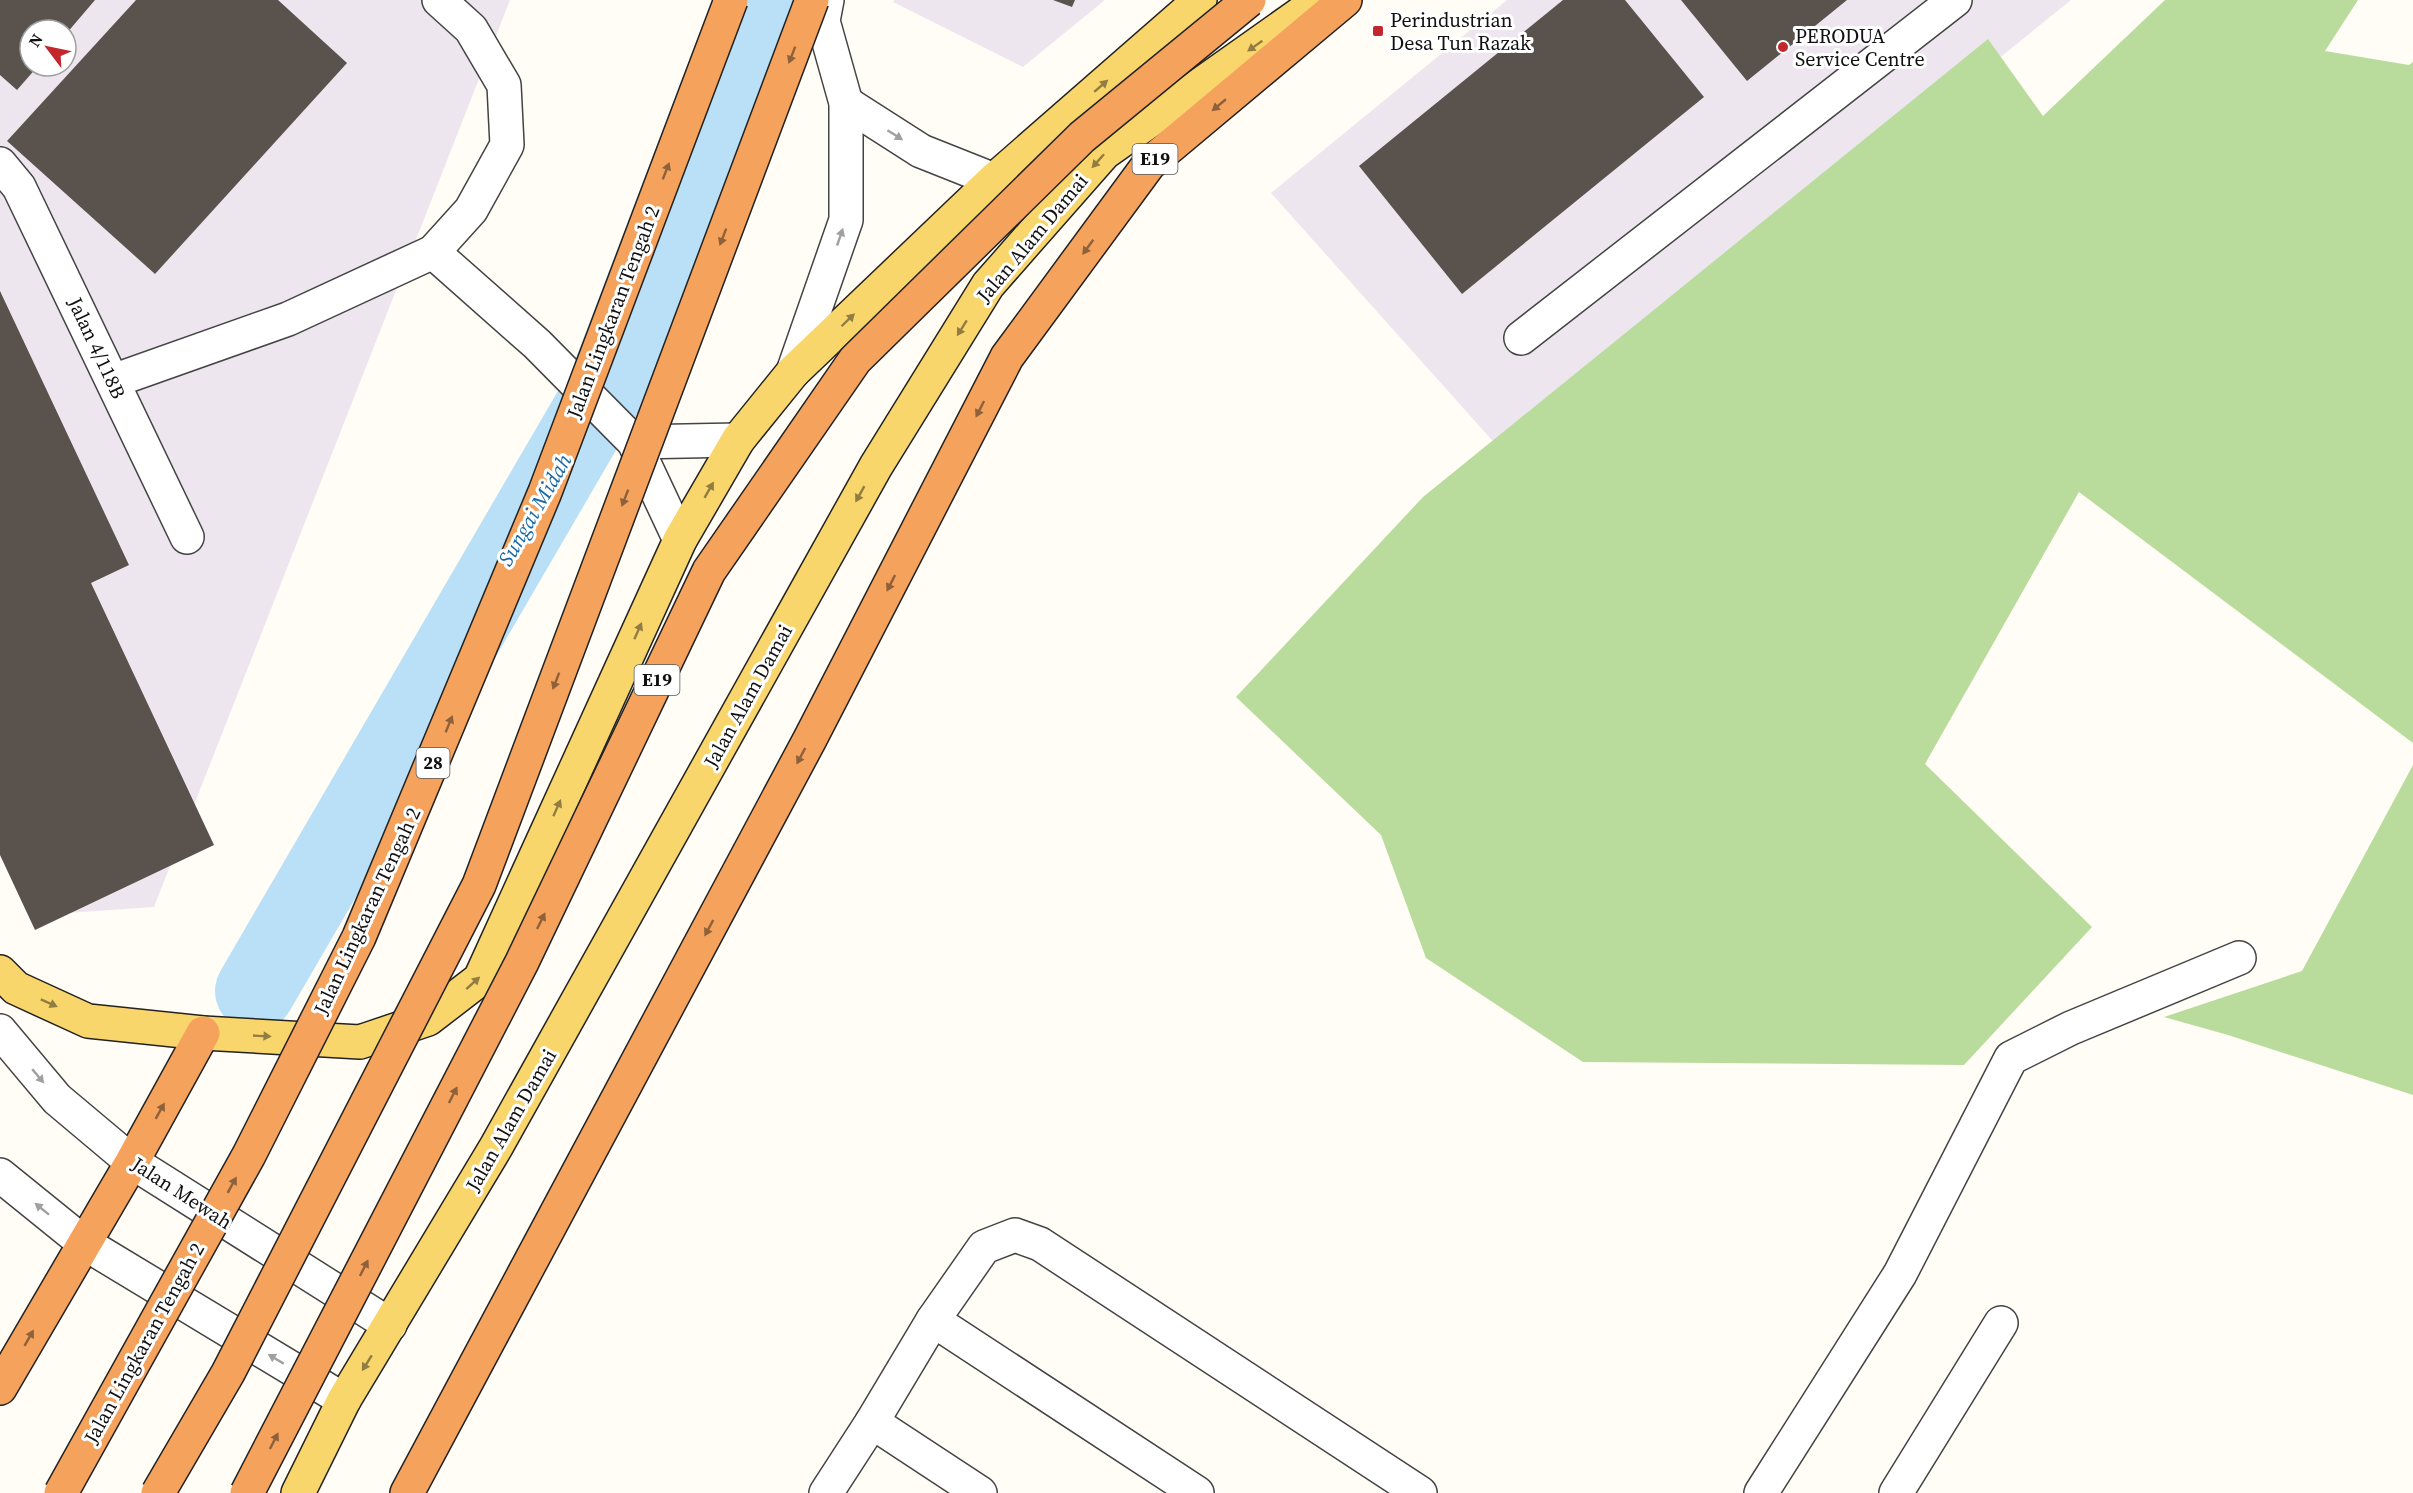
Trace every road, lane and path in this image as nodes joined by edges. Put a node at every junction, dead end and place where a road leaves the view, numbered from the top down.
1 (439, 0) edge
2 (731, 0) edge
3 (812, 0) edge
4 (827, 0) edge
5 (1200, 0) edge
6 (1249, 0) edge
7 (1320, 0) edge
8 (1345, 0) edge
9 (1955, 0) edge
10 (846, 103) junction
11 (0, 164) edge
12 (994, 180) junction
13 (433, 252) junction
14 (1521, 338) dead end
15 (793, 372) junction
16 (113, 381) junction
17 (738, 440) junction
18 (634, 442) junction
19 (187, 537) dead end
20 (680, 540) junction
21 (2239, 958) dead end
22 (0, 972) edge
23 (0, 1031) edge
24 (203, 1033) junction
25 (132, 1162) junction
26 (0, 1175) edge
27 (84, 1243) junction
28 (933, 1320) junction
29 (2001, 1323) dead end
30 (390, 1325) junction
31 (0, 1388) edge
32 (344, 1400) junction
33 (872, 1422) junction
34 (61, 1493) edge
35 (158, 1493) edge
36 (247, 1493) edge
37 (298, 1493) edge
38 (407, 1493) edge
39 (826, 1493) edge
40 (980, 1493) edge
41 (1197, 1493) edge
42 (1420, 1493) edge
43 (1761, 1493) edge
44 (1896, 1493) edge

1 - 13 street
34 -> 2 highway, Jalan Lingkaran Tengah 2 / 28, bridge
3 -> 35 highway, bridge
4 - 10 street
12 -> 5 main road
36 -> 6 highway, E19, bridge
7 -> 30 main road, Jalan Alam Damai
8 -> 38 highway, E19
9 - 14 street
10 -> 12 street
15 -> 10 street
11 - 16 street, Jalan 4/118B
15 -> 12 main road
13 - 16 street
13 - 18 street
15 - 17 main road
16 - 19 street, Jalan 4/118B
17 - 18 street
20 -> 17 main road
18 - 20 street
24 -> 20 main road
21 - 43 street
22 -> 24 main road
23 -> 25 street, Jalan Mewah
25 -> 24 highway
25 - 27 highway
25 - 30 street, Jalan Mewah
27 -> 26 street
31 -> 27 highway
32 -> 27 street
28 - 33 street
28 - 41 street
28 - 42 street
29 - 44 street
30 -> 32 main road, Jalan Alam Damai
32 - 37 main road, Jalan Alam Damai
33 - 39 street
33 - 40 street

